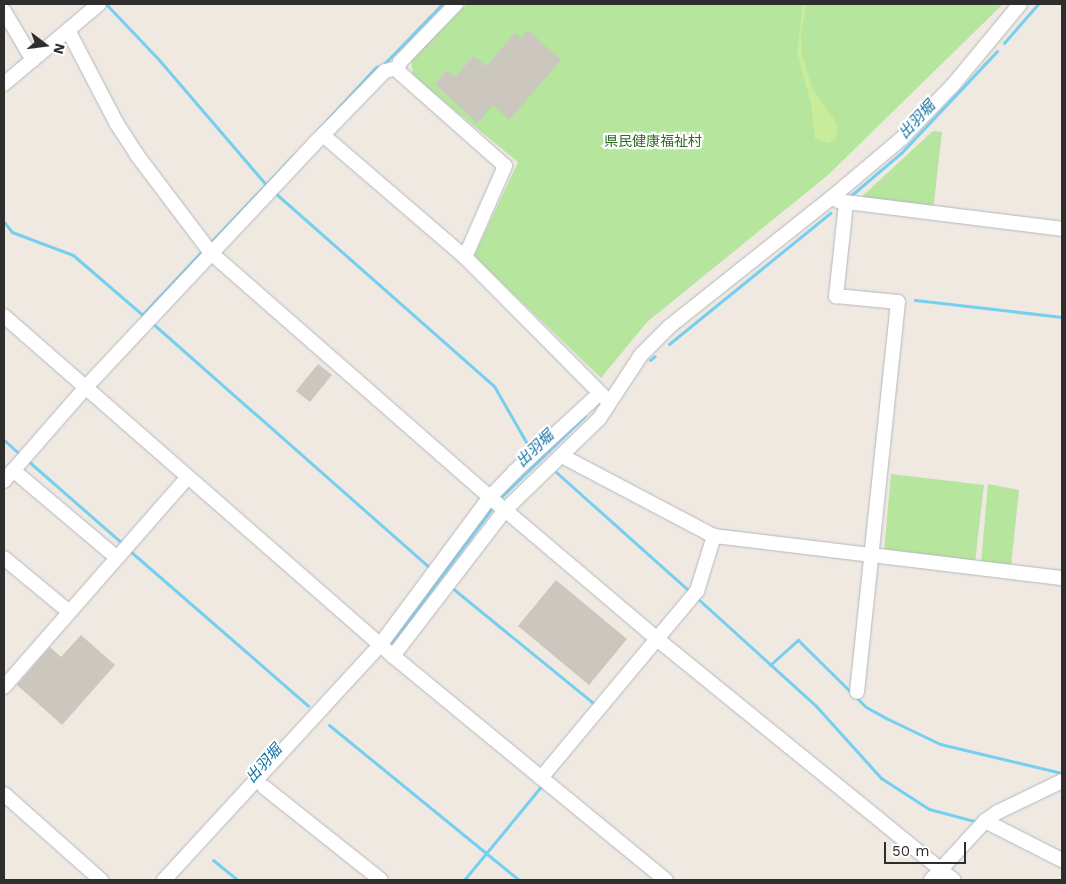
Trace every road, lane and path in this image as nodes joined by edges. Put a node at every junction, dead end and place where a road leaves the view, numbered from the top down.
1 (99, 4) edge
2 (456, 4) edge
3 (1020, 4) edge
4 (4, 11) edge
5 (68, 30) junction
6 (33, 60) junction
7 (398, 68) junction
8 (4, 84) edge
9 (323, 135) junction
10 (831, 198) junction
11 (846, 203) junction
12 (1062, 229) edge
13 (211, 253) junction
14 (465, 257) junction
15 (4, 316) edge
16 (85, 388) junction
17 (605, 398) junction
18 (562, 456) junction
19 (8, 475) edge
20 (188, 477) junction
21 (490, 497) junction
22 (505, 510) junction
23 (714, 536) junction
24 (872, 556) junction
25 (116, 557) junction
26 (4, 558) edge
27 (1062, 578) edge
28 (68, 611) junction
29 (657, 639) junction
30 (380, 645) junction
31 (393, 656) junction
32 (4, 687) edge
33 (857, 692) dead end
34 (541, 778) junction
35 (1062, 781) edge
36 (264, 787) dead end
37 (4, 794) edge
38 (985, 821) junction
39 (1062, 860) edge
40 (940, 869) junction
41 (101, 880) edge
42 (164, 880) edge
43 (381, 880) edge
44 (666, 880) edge
45 (931, 880) edge
46 (954, 880) edge

1 - 5 street
2 - 7 street
3 - 10 street
4 - 6 street
5 - 6 street
5 - 13 street
6 - 8 street
7 - 9 street
7 - 14 street
9 - 13 street
9 - 14 street
10 - 11 street
10 - 17 street
11 - 12 street
11 - 24 street
13 - 16 street
13 - 21 street
14 - 17 street
15 - 16 street
16 - 19 street
16 - 20 street
17 - 18 street
17 - 21 street
18 - 22 street
18 - 23 street
19 - 25 street
20 - 25 street
20 - 30 street
21 - 22 street
21 - 30 street
22 - 29 street
22 - 31 street
23 - 24 street
23 - 29 street
24 - 27 street
24 - 33 street
25 - 28 street
26 - 28 street
28 - 32 street
29 - 34 street
29 - 40 street
30 - 31 street
30 - 42 street
31 - 34 street
34 - 44 street
35 - 38 street
36 - 43 street
37 - 41 street
38 - 39 street
38 - 40 street
40 - 45 street
40 - 46 street

